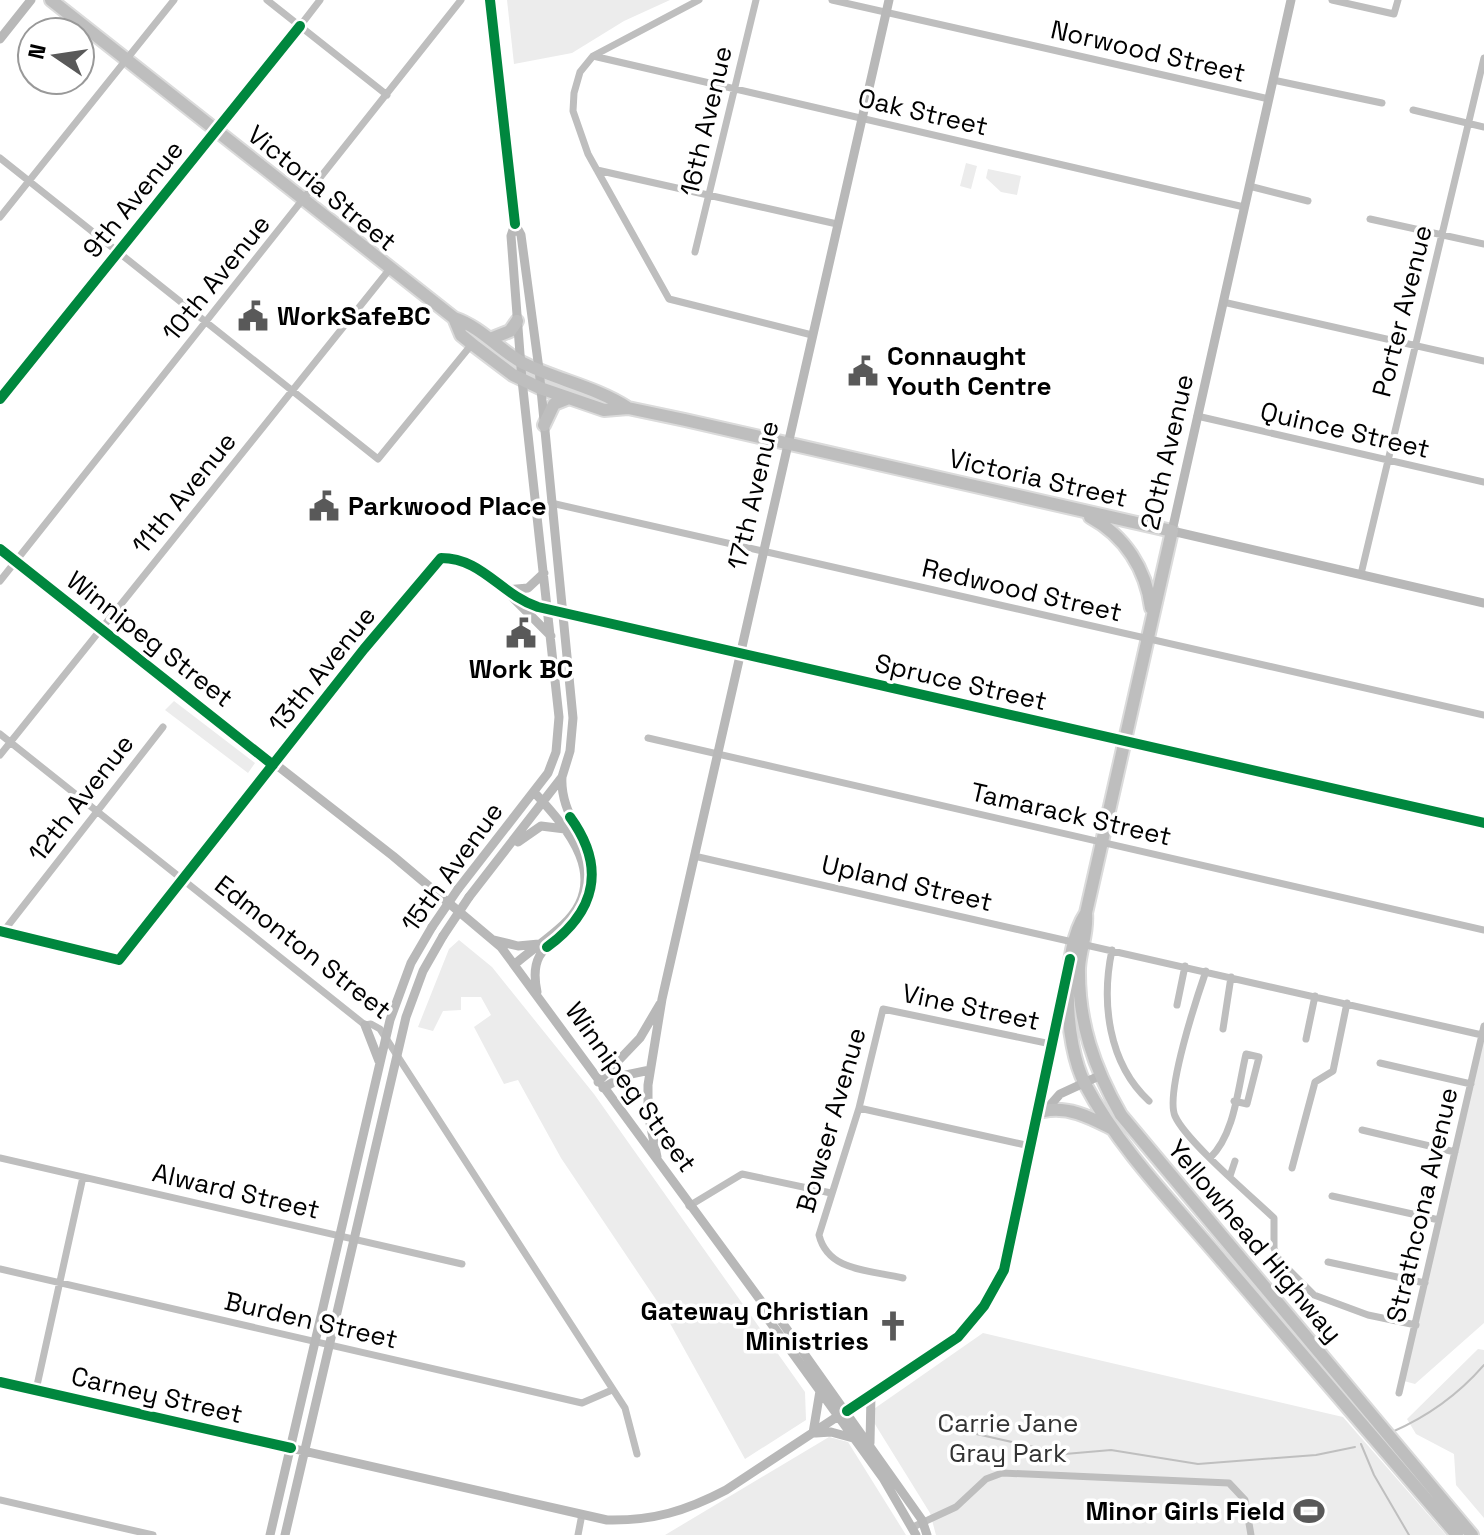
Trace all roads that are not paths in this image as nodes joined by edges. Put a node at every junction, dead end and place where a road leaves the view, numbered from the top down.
1 (31, 0) edge
2 (51, 0) edge
3 (174, 0) edge
4 (267, 0) edge
5 (320, 0) edge
6 (461, 0) edge
7 (490, 0) edge
8 (699, 0) edge
9 (756, 0) edge
10 (832, 0) edge
11 (889, 0) edge
12 (1291, 0) edge
13 (1332, 0) edge
14 (1398, 0) edge
15 (886, 12) junction
16 (300, 26) junction
17 (0, 39) edge
18 (593, 56) junction
19 (1484, 58) edge
20 (126, 60) junction
21 (1273, 80) junction
22 (734, 89) junction
23 (387, 95) junction
24 (1269, 99) junction
25 (1382, 103) dead end
26 (1413, 110) dead end
27 (862, 119) junction
28 (1467, 123) junction
29 (1484, 127) edge
30 (216, 131) junction
31 (0, 158) edge
32 (597, 170) junction
33 (29, 181) junction
34 (1249, 186) junction
35 (708, 196) junction
36 (303, 201) junction
37 (1308, 201) dead end
38 (1244, 207) junction
39 (0, 217) edge
40 (1370, 219) dead end
41 (515, 224) junction
42 (837, 224) junction
43 (1442, 235) junction
44 (1484, 244) edge
45 (118, 252) junction
46 (695, 252) dead end
47 (389, 270) junction
48 (1223, 302) junction
49 (454, 318) junction
50 (517, 321) junction
51 (206, 322) junction
52 (812, 335) junction
53 (490, 339) junction
54 (472, 344) junction
55 (1414, 346) junction
56 (1484, 361) edge
57 (521, 362) junction
58 (539, 369) junction
59 (522, 380) junction
60 (540, 388) junction
61 (292, 391) junction
62 (569, 398) junction
63 (0, 399) edge
64 (628, 408) junction
65 (1197, 416) junction
66 (544, 425) junction
67 (788, 443) junction
68 (1388, 460) junction
69 (1484, 482) edge
70 (551, 503) junction
71 (1077, 510) junction
72 (1172, 531) junction
73 (0, 549) edge
74 (763, 551) junction
75 (441, 558) joint
76 (16, 561) junction
77 (544, 573) junction
78 (1361, 574) junction
79 (0, 581) edge
80 (505, 590) junction
81 (1484, 603) edge
82 (548, 609) junction
83 (562, 612) junction
84 (1152, 619) junction
85 (101, 629) junction
86 (551, 636) junction
87 (1148, 639) junction
88 (740, 654) junction
89 (1484, 715) edge
90 (163, 727) dead end
91 (0, 734) edge
92 (648, 738) dead end
93 (1125, 741) junction
94 (10, 742) junction
95 (717, 753) junction
96 (0, 755) edge
97 (273, 765) junction
98 (562, 777) junction
99 (534, 792) junction
100 (544, 803) junction
101 (96, 811) junction
102 (1484, 823) edge
103 (567, 830) junction
104 (1103, 841) junction
105 (503, 854) junction
106 (694, 856) junction
107 (182, 879) junction
108 (1484, 930) edge
109 (2, 932) edge
110 (491, 939) junction
111 (1079, 942) junction
112 (540, 944) junction
113 (1112, 950) junction
114 (1070, 959) junction
115 (515, 964) junction
116 (1185, 966) junction
117 (1206, 971) junction
118 (1231, 977) junction
119 (538, 995) junction
120 (1315, 996) junction
121 (662, 999) junction
122 (1347, 1003) junction
123 (1177, 1005) dead end
124 (883, 1009) joint
125 (365, 1025) junction
126 (1223, 1029) dead end
127 (1483, 1030) edge
128 (386, 1036) junction
129 (1306, 1039) dead end
130 (1051, 1044) junction
131 (397, 1054) junction
132 (1380, 1063) dead end
133 (380, 1065) junction
134 (650, 1070) junction
135 (1099, 1076) junction
136 (1084, 1082) junction
137 (1471, 1084) junction
138 (601, 1085) junction
139 (1149, 1101) dead end
140 (1234, 1101) junction
141 (859, 1108) junction
142 (1044, 1111) junction
143 (1035, 1122) junction
144 (1115, 1130) junction
145 (1362, 1130) dead end
146 (1030, 1146) junction
147 (1455, 1152) junction
148 (0, 1158) edge
149 (1210, 1158) junction
150 (1235, 1161) dead end
151 (659, 1164) junction
152 (1292, 1168) dead end
153 (1230, 1176) junction
154 (83, 1177) junction
155 (831, 1193) junction
156 (1332, 1196) dead end
157 (689, 1206) junction
158 (1439, 1220) junction
159 (340, 1236) junction
160 (354, 1239) junction
161 (1328, 1262) dead end
162 (462, 1264) dead end
163 (0, 1269) edge
164 (903, 1278) dead end
165 (59, 1282) junction
166 (1425, 1283) junction
167 (764, 1305) junction
168 (1416, 1325) junction
169 (315, 1342) junction
170 (329, 1345) junction
171 (0, 1382) edge
172 (36, 1390) junction
173 (612, 1390) junction
174 (820, 1391) junction
175 (1399, 1393) dead end
176 (871, 1394) junction
177 (843, 1414) junction
178 (813, 1433) junction
179 (854, 1439) junction
180 (870, 1445) junction
181 (291, 1448) junction
182 (304, 1451) junction
183 (637, 1454) dead end
184 (0, 1500) edge
185 (582, 1514) junction
186 (923, 1522) junction
187 (914, 1531) edge
188 (153, 1535) edge
189 (270, 1535) edge
190 (285, 1535) edge
191 (578, 1535) edge
192 (927, 1535) edge
193 (1251, 1535) edge
194 (1457, 1535) edge
195 (1472, 1535) edge

1 - 17 street
2 - 20 highway, Victoria Street
3 - 20 street
4 - 16 street
5 - 16 street
6 - 23 street, 10th Avenue
7 - 41 street
8 - 18 street
9 - 22 street, 16th Avenue
10 - 15 street, Norwood Street
11 - 15 street, 17th Avenue
12 - 21 street, 20th Avenue
13 - 14 street
15 - 24 street, Norwood Street
15 - 27 street, 17th Avenue
16 - 23 street
16 - 30 street, 9th Avenue
18 - 22 street, Oak Street
18 - 32 street
19 - 28 street, Porter Avenue
20 - 30 highway, Victoria Street
20 - 33 street
21 - 24 street, 20th Avenue
21 - 25 street, Norwood Street
22 - 27 street, Oak Street
22 - 35 street, 16th Avenue
23 - 36 street, 10th Avenue
24 - 34 street, 20th Avenue
26 - 28 street
27 - 38 street, Oak Street
27 - 42 street, 17th Avenue
28 - 29 street
28 - 43 street, Porter Avenue
30 - 36 highway, Victoria Street
30 - 45 street, 9th Avenue
31 - 33 street
32 - 35 street
32 - 52 street
33 - 39 street
33 - 45 street
34 - 37 street
34 - 38 street, 20th Avenue
35 - 42 street
35 - 46 street, 16th Avenue
36 - 47 highway, Victoria Street
36 - 51 street, 10th Avenue
38 - 48 street, 20th Avenue
40 - 43 street
41 - 50 street, 15th Avenue
41 - 58 street, 15th Avenue
42 - 52 street, 17th Avenue
43 - 44 street
43 - 55 street, Porter Avenue
45 - 51 street
45 - 63 street, 9th Avenue
47 - 49 highway, Victoria Street
47 - 61 street, 11th Avenue
48 - 55 street
48 - 65 street, 20th Avenue
49 - 53 highway, Victoria Street
49 - 54 highway, Victoria Street
50 - 53 highway
50 - 57 street, 15th Avenue
51 - 61 street
51 - 76 street, 10th Avenue
52 - 67 street, 17th Avenue
53 - 57 highway, Victoria Street
54 - 59 highway, Victoria Street
54 - 61 street
55 - 56 street
55 - 68 street, Porter Avenue
57 - 58 highway, Victoria Street
57 - 59 street, 15th Avenue
58 - 60 street, 15th Avenue
58 - 64 highway, Victoria Street
59 - 60 highway, Victoria Street
59 - 77 street, 15th Avenue
60 - 62 highway, Victoria Street
60 - 66 street, 15th Avenue
61 - 85 street, 11th Avenue
62 - 64 highway, Victoria Street
62 - 66 highway
64 - 67 highway, Victoria Street
65 - 68 street, Quince Street
65 - 72 street, 20th Avenue
66 - 70 street, 15th Avenue
67 - 71 highway, Victoria Street
67 - 74 street, 17th Avenue
68 - 69 street, Quince Street
68 - 78 street, Porter Avenue
70 - 74 street, Redwood Street
70 - 83 street, 15th Avenue
71 - 72 highway, Victoria Street
71 - 84 highway
72 - 78 street, Victoria Street
72 - 84 highway, 20th Avenue
73 - 76 street, Winnipeg Street
74 - 87 street, Redwood Street
74 - 88 street, 17th Avenue
75 - 80 street, Spruce Street
75 - 97 street, 13th Avenue
76 - 79 street, 10th Avenue
76 - 85 street, Winnipeg Street
77 - 80 street
77 - 82 street, 15th Avenue
78 - 81 street, Victoria Street
80 - 82 street, Spruce Street
80 - 86 street
82 - 83 street, Spruce Street
82 - 86 street, 15th Avenue
83 - 88 street, Spruce Street
83 - 98 street, 15th Avenue
84 - 87 highway, 20th Avenue
85 - 94 street, 11th Avenue
85 - 97 street, Winnipeg Street
86 - 99 street, 15th Avenue
87 - 89 street, Redwood Street
87 - 93 highway, 20th Avenue
88 - 93 street, Spruce Street
88 - 95 street, 17th Avenue
90 - 101 street, 12th Avenue
91 - 94 street, Edmonton Street
92 - 95 street, Tamarack Street
93 - 102 street, Spruce Street
93 - 104 highway, 20th Avenue
94 - 96 street, 11th Avenue
94 - 101 street, Edmonton Street
95 - 104 street, Tamarack Street
95 - 106 street, 17th Avenue
97 - 107 street, 13th Avenue
97 - 110 street, Winnipeg Street
98 - 100 street, 15th Avenue
98 - 119 street
99 - 100 street
99 - 128 street, 15th Avenue, bridge
100 - 103 street
100 - 105 street, 15th Avenue
101 - 107 street, Edmonton Street
101 - 109 street, 12th Avenue
103 - 105 street
103 - 112 street
104 - 108 street, Tamarack Street
104 - 111 highway, 20th Avenue
105 - 131 street, 15th Avenue, bridge
106 - 111 street, Upland Street
106 - 121 street, 17th Avenue
107 - 109 street, 13th Avenue
107 - 125 street, Edmonton Street
110 - 112 street
110 - 115 street, Winnipeg Street
111 - 113 street, Upland Street
111 - 114 highway, 20th Avenue
111 - 135 highway, Yellowhead Highway
112 - 115 street
113 - 116 street, Upland Street
113 - 139 street
114 - 130 street, 20th Avenue
114 - 136 highway, Yellowhead Highway
115 - 119 street, Winnipeg Street
116 - 117 street, Upland Street
116 - 123 street
117 - 118 street, Upland Street
117 - 149 street
118 - 120 street, Upland Street
118 - 126 street
119 - 138 street, Winnipeg Street
120 - 122 street, Upland Street
120 - 129 street
121 - 134 street, 17th Avenue
121 - 138 street, 17th Avenue
122 - 127 street, Upland Street
122 - 152 street
124 - 130 street, Vine Street
124 - 141 street, Bowser Avenue
125 - 128 street, Edmonton Street
125 - 133 street
127 - 137 street, Strathcona Avenue
128 - 131 street, Edmonton Street
128 - 133 street, 15th Avenue
130 - 143 street, 20th Avenue
131 - 160 street, 15th Avenue
131 - 173 street, Edmonton Street
132 - 137 street
133 - 159 street, 15th Avenue
134 - 138 street
134 - 151 street, 17th Avenue
135 - 136 street, 20th Avenue
135 - 195 highway, Yellowhead Highway
136 - 142 street, 20th Avenue
136 - 144 highway, Yellowhead Highway
137 - 147 street, Strathcona Avenue
138 - 151 street, Winnipeg Street
140 - 140 street
140 - 149 street
141 - 146 street
141 - 155 street, Bowser Avenue
142 - 143 street, 20th Avenue
142 - 144 highway
143 - 146 street, 20th Avenue
144 - 194 highway, Yellowhead Highway
145 - 147 street
146 - 176 street, 20th Avenue
147 - 158 street, Strathcona Avenue
148 - 154 street, Alward Street
149 - 153 street
150 - 153 street
151 - 157 street, Winnipeg Street
153 - 168 street
154 - 159 street, Alward Street
154 - 165 street
155 - 157 street
155 - 164 street, Bowser Avenue
156 - 158 street
157 - 167 street, Winnipeg Street
158 - 166 street, Strathcona Avenue
159 - 160 street, Alward Street
159 - 169 street, 15th Avenue
160 - 162 street, Alward Street
160 - 170 street, 15th Avenue
161 - 166 street
163 - 165 street, Burden Street
165 - 169 street, Burden Street
165 - 172 street
166 - 168 street, Strathcona Avenue
167 - 174 street, Winnipeg Street
167 - 177 street, Winnipeg Street
168 - 175 street, Strathcona Avenue
169 - 170 street, Burden Street
169 - 181 street, 15th Avenue
170 - 173 street, Burden Street
170 - 182 street, 15th Avenue
171 - 172 street, Carney Street
172 - 181 street, Carney Street
173 - 183 street, Edmonton Street
174 - 177 street, Winnipeg Street
174 - 178 street
176 - 177 street, 20th Avenue
176 - 180 street
177 - 178 street, Carney Street
177 - 179 street
177 - 180 street
178 - 179 street
178 - 185 street, Carney Street
179 - 187 street
180 - 186 street
181 - 182 street, Carney Street
181 - 189 street, 15th Avenue
182 - 185 street, Carney Street
182 - 190 street, 15th Avenue
184 - 188 street
185 - 191 street
186 - 187 street
186 - 192 street
186 - 193 street

